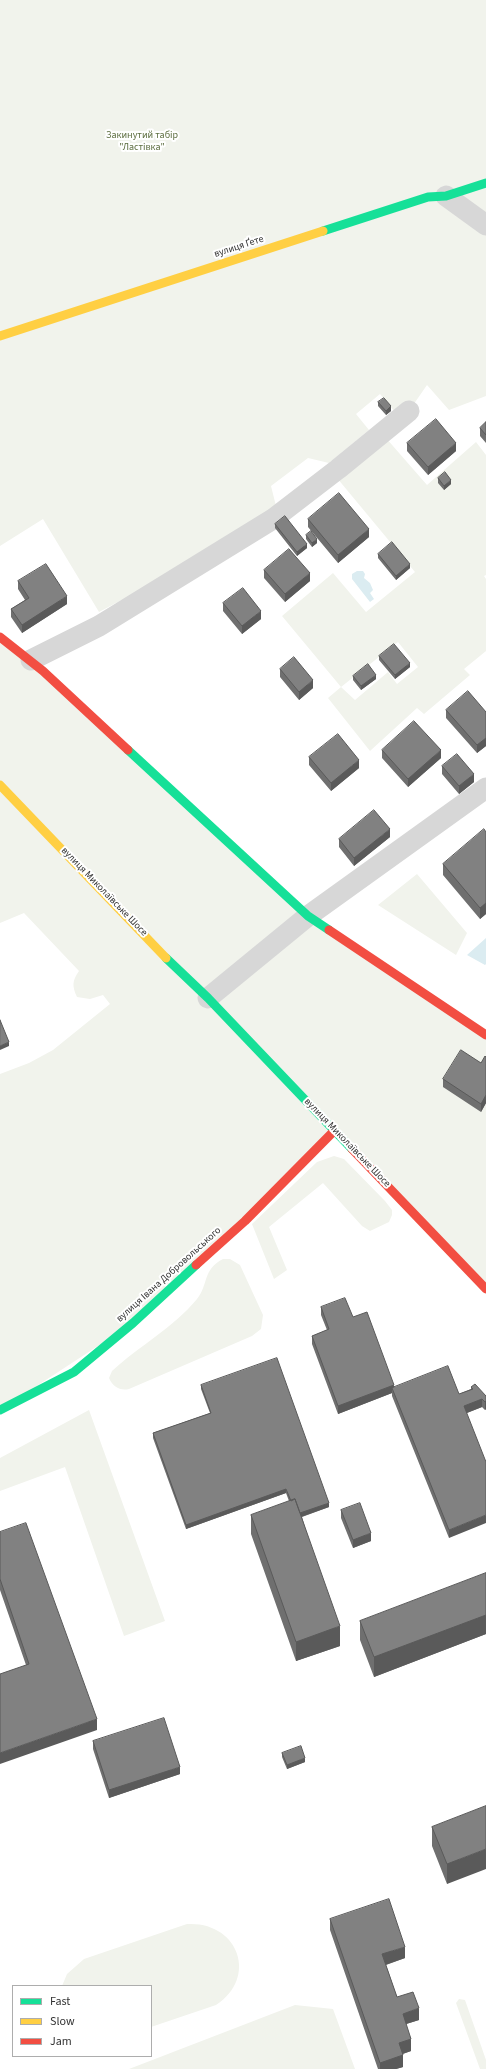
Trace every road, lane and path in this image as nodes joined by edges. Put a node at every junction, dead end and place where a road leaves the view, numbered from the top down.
1 (486, 184) edge
2 (446, 196) junction
3 (486, 225) edge
4 (0, 336) edge
5 (409, 411) dead end
6 (0, 637) edge
7 (31, 660) junction
8 (0, 785) edge
9 (486, 788) edge
10 (308, 916) junction
11 (208, 998) junction
12 (486, 1035) edge
13 (334, 1131) junction
14 (486, 1289) edge
15 (0, 1410) edge

1 - 2 street, вулиця Ґете
2 - 3 street
2 - 4 street, вулиця Ґете
5 - 7 street
6 - 7 street
7 - 10 street
8 - 11 street, вулиця Миколаївське Шосе
9 - 10 street
10 - 11 street
10 - 12 street
11 - 13 street, вулиця Миколаївське Шосе
13 - 14 street, вулиця Миколаївське Шосе
13 - 15 street, вулиця Івана Добровольського

